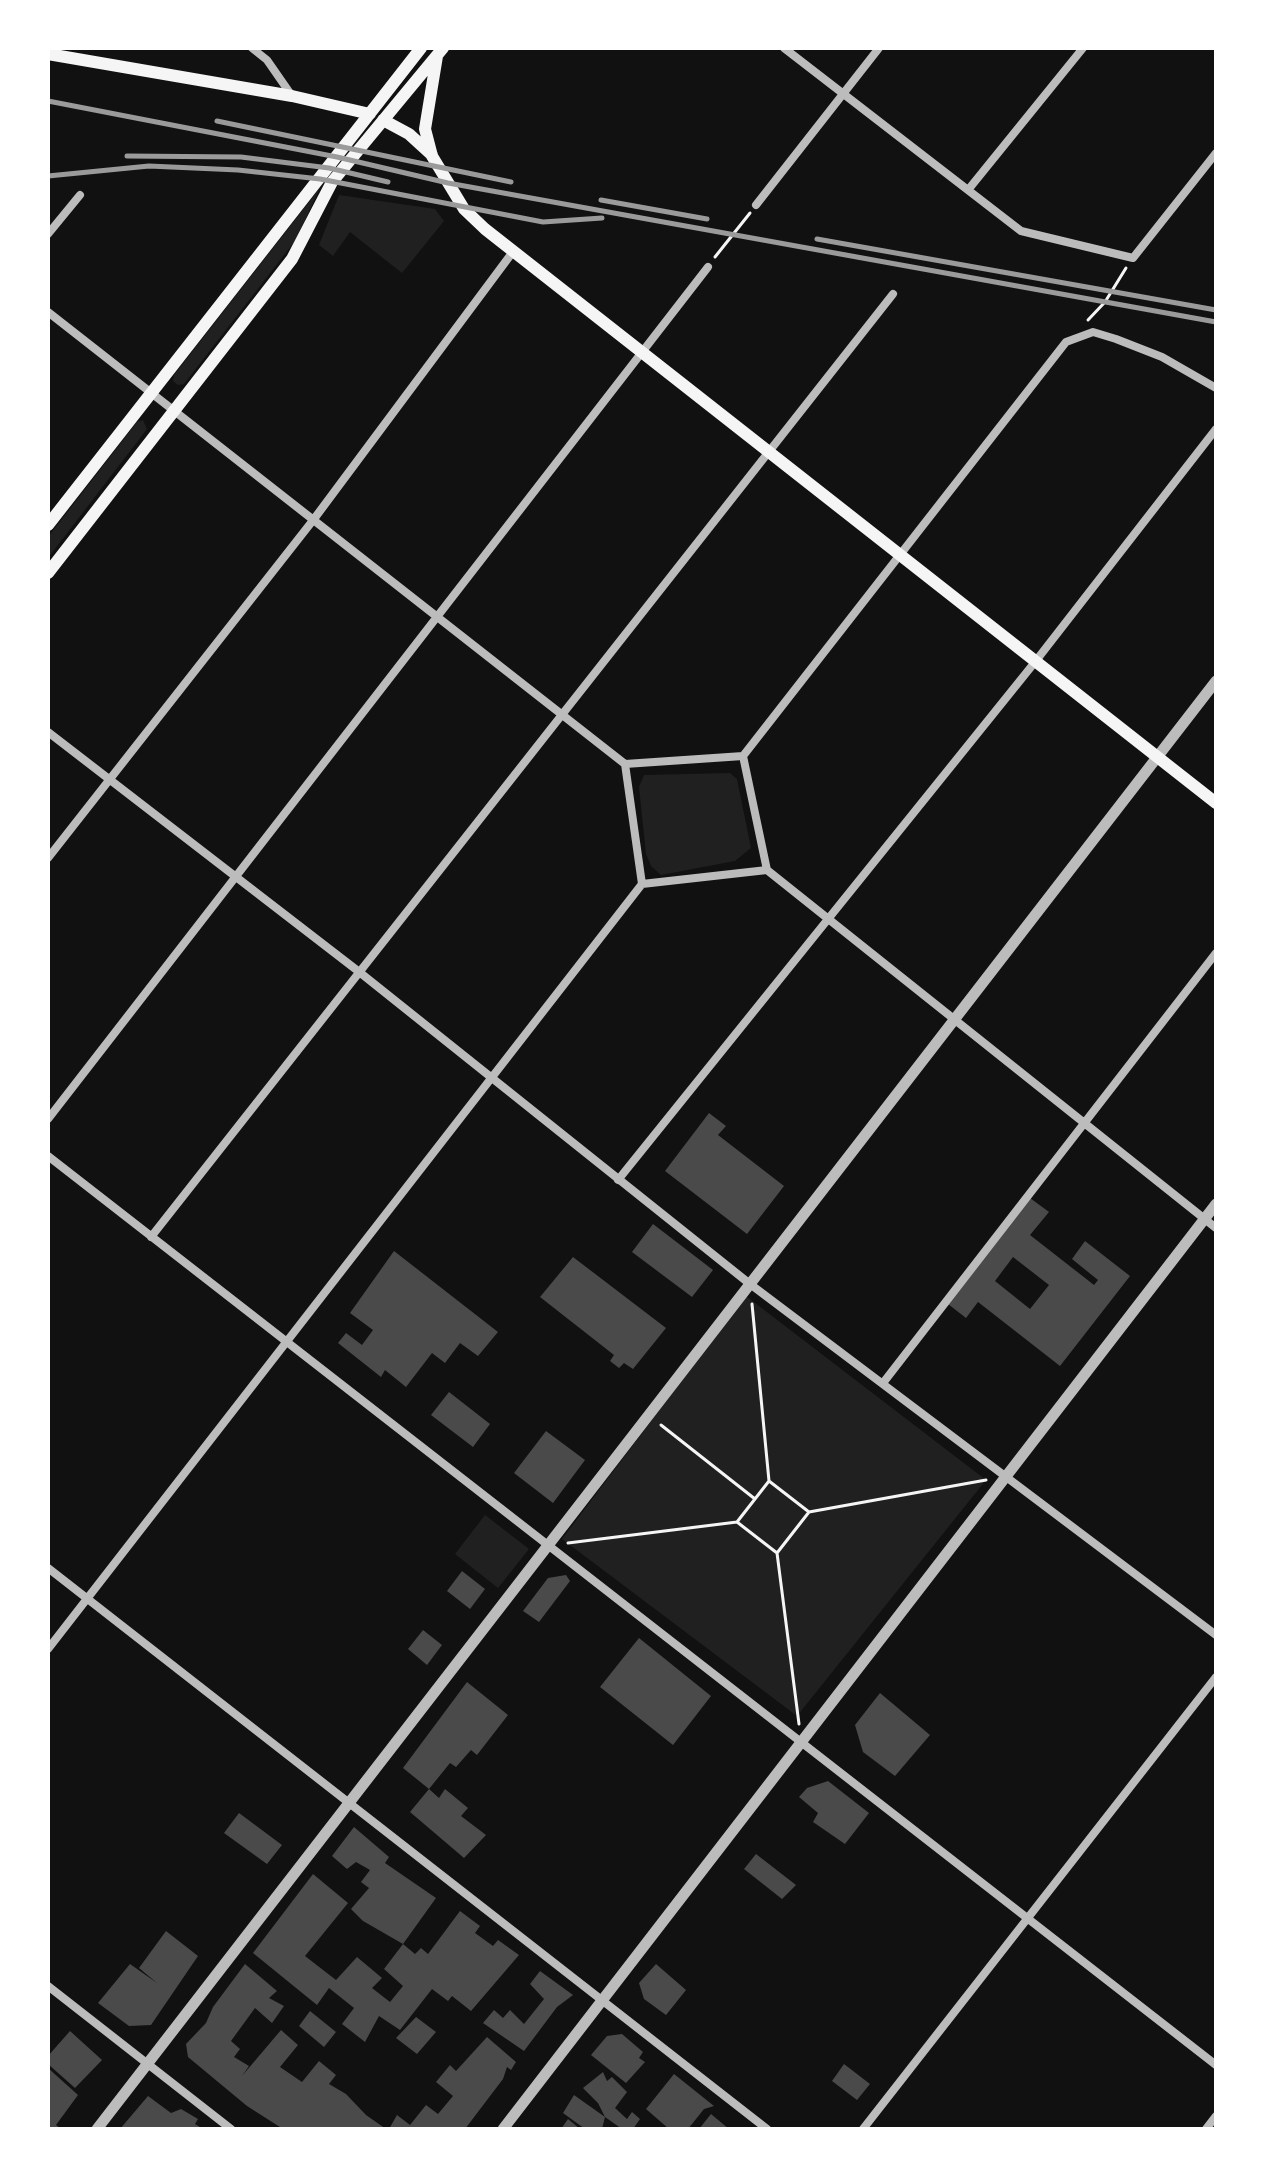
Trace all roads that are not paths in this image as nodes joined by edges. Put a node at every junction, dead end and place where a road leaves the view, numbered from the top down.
1 (252, 48) edge
2 (421, 48) edge
3 (784, 48) edge
4 (879, 48) edge
5 (1083, 48) edge
6 (440, 52) edge
7 (48, 54) edge
8 (843, 93) junction
9 (292, 96) junction
10 (370, 114) junction
11 (383, 120) junction
12 (1216, 153) edge
13 (432, 156) junction
14 (968, 190) junction
15 (80, 195) dead end
16 (756, 205) road end
17 (48, 234) edge
18 (512, 253) junction
19 (708, 267) road end
20 (893, 294) dead end
21 (48, 312) edge
22 (641, 353) junction
23 (1216, 388) edge
24 (152, 391) junction
25 (175, 410) junction
26 (1216, 429) edge
27 (768, 453) junction
28 (314, 519) junction
29 (48, 525) edge
30 (900, 556) junction
31 (48, 573) edge
32 (438, 616) junction
33 (1035, 662) junction
34 (1216, 681) edge
35 (563, 715) junction
36 (48, 732) edge
37 (743, 756) junction
38 (1158, 757) junction
39 (625, 764) junction
40 (110, 779) junction
41 (1216, 803) edge
42 (48, 858) edge
43 (767, 870) junction
44 (235, 877) junction
45 (642, 884) junction
46 (828, 919) junction
47 (1216, 953) edge
48 (358, 971) junction
49 (954, 1021) junction
50 (490, 1079) junction
51 (48, 1119) edge
52 (1084, 1124) junction
53 (48, 1156) edge
54 (618, 1180) junction
55 (1216, 1204) edge
56 (1205, 1219) junction
57 (1216, 1228) edge
58 (151, 1237) junction
59 (750, 1284) junction
60 (286, 1342) junction
61 (883, 1383) junction
62 (1007, 1476) junction
63 (548, 1546) junction
64 (48, 1568) edge
65 (87, 1598) junction
66 (1216, 1635) edge
67 (48, 1649) edge
68 (1216, 1677) edge
69 (801, 1742) junction
70 (349, 1803) junction
71 (1027, 1919) junction
72 (48, 1986) edge
73 (602, 2001) junction
74 (148, 2064) junction
75 (1216, 2065) edge
76 (1216, 2116) edge
77 (97, 2129) edge
78 (231, 2129) edge
79 (503, 2129) edge
80 (767, 2129) edge
81 (863, 2129) edge
82 (1206, 2129) edge

1 - 9 street
2 - 10 main road
3 - 8 street
4 - 8 street
5 - 14 street
6 - 11 main road
6 - 13 main road
7 - 9 main road
8 - 14 street
8 - 16 street
9 - 10 main road
10 - 11 street
10 - 24 main road
11 - 13 main road
11 - 25 main road
12 - 14 street
13 - 18 main road
15 - 17 street
18 - 22 main road
18 - 28 street
19 - 22 street
20 - 27 street
21 - 24 street
22 - 27 main road
22 - 32 street
23 - 30 street
24 - 25 street
24 - 29 main road
25 - 28 street
25 - 31 main road
26 - 33 street
27 - 30 main road
27 - 35 street
28 - 32 street
28 - 40 street
30 - 33 main road
30 - 37 street
32 - 35 street
32 - 44 street
33 - 38 main road
33 - 46 street
34 - 38 street
35 - 39 street
35 - 48 street
36 - 40 street
37 - 39 street
37 - 43 street
38 - 41 main road
38 - 49 street
39 - 45 street
40 - 42 street
40 - 44 street
43 - 45 street
43 - 46 street
44 - 48 street
44 - 51 street
45 - 50 street
46 - 49 street
46 - 54 street
47 - 52 street
48 - 50 street
48 - 58 street
49 - 52 street
49 - 59 street
50 - 54 street
50 - 60 street
52 - 56 street
52 - 61 street
53 - 58 street
54 - 59 street
55 - 56 street
56 - 57 street
56 - 62 street
58 - 60 street
59 - 61 street
59 - 63 street
60 - 63 street
60 - 65 street
61 - 62 street
62 - 66 street
62 - 69 street
63 - 69 street
63 - 70 street
64 - 65 street
65 - 67 street
65 - 70 street
68 - 71 street
69 - 71 street
69 - 73 street
70 - 73 street
70 - 74 street
71 - 75 street
71 - 81 street
72 - 74 street
73 - 79 street
73 - 80 street
74 - 77 street
74 - 78 street
76 - 82 street

